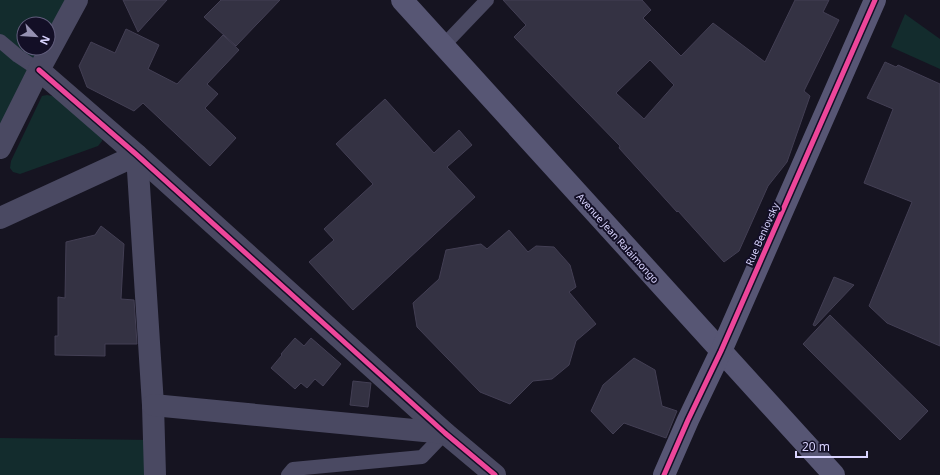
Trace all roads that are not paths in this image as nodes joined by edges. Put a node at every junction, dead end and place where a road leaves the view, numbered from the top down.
1 (77, 0) edge
2 (487, 0) edge
3 (875, 0) edge
4 (411, 4) edge
5 (0, 41) edge
6 (443, 46) junction
7 (39, 70) junction
8 (0, 148) edge
9 (137, 155) junction
10 (0, 218) edge
11 (720, 351) junction
12 (153, 405) junction
13 (445, 433) junction
14 (155, 475) edge
15 (288, 475) edge
16 (495, 475) edge
17 (664, 475) edge
18 (834, 475) edge

1 - 7 street
2 - 6 lane
3 - 11 main road, Rue Beniovsky
4 - 6 main road, Avenue Jean Ralaimongo
5 - 7 lane
6 - 11 main road, Avenue Jean Ralaimongo
7 - 8 street
7 - 9 street
9 - 10 street
9 - 12 street
9 - 13 street
11 - 17 main road, Rue Beniovsky
11 - 18 main road, Avenue Jean Ralaimongo
12 - 13 street
12 - 14 street
13 - 15 lane
13 - 16 street

